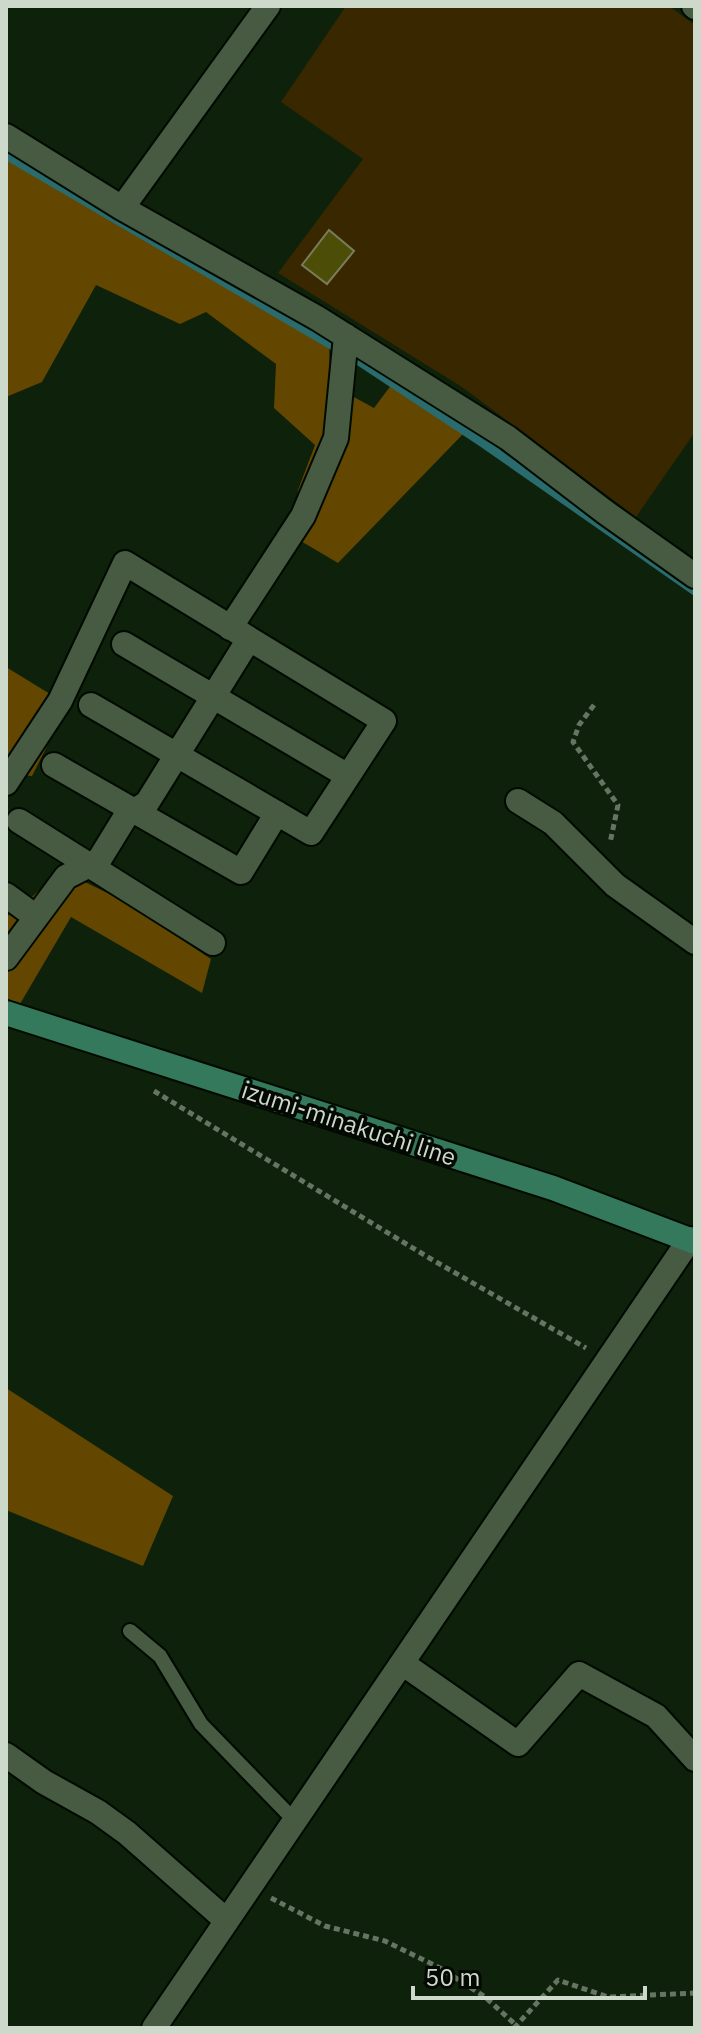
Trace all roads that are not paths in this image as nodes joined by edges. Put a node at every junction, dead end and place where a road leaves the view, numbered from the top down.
1 (268, 6) edge
2 (6, 136) edge
3 (122, 208) junction
4 (346, 336) junction
5 (695, 576) edge
6 (240, 633) junction
7 (124, 644) dead end
8 (213, 697) junction
9 (91, 705) dead end
10 (177, 755) junction
11 (54, 765) dead end
12 (348, 776) junction
13 (6, 783) edge
14 (518, 801) dead end
15 (135, 811) junction
16 (277, 813) junction
17 (19, 821) dead end
18 (89, 865) junction
19 (6, 895) edge
20 (36, 917) junction
21 (695, 942) edge
22 (213, 943) dead end
23 (6, 958) edge
24 (6, 1013) edge
25 (693, 1238) edge
26 (130, 1631) dead end
27 (402, 1663) junction
28 (6, 1755) edge
29 (695, 1759) edge
30 (295, 1821) junction
31 (227, 1921) junction
32 (154, 2028) edge

1 - 3 street
2 - 3 street
3 - 4 street
4 - 5 street
4 - 6 street
6 - 8 street
6 - 12 street
6 - 13 street
7 - 8 street
8 - 10 street
8 - 12 street
9 - 10 street
10 - 15 street
10 - 16 street
11 - 15 street
12 - 16 street
14 - 21 street
15 - 16 street
15 - 18 street
17 - 18 street
18 - 20 street
18 - 22 street
19 - 20 street
20 - 23 street
24 - 25 main road, izumi-minakuchi line
25 - 27 street
26 - 30 lane
27 - 29 street
27 - 30 street
28 - 31 street
30 - 31 street
31 - 32 street

